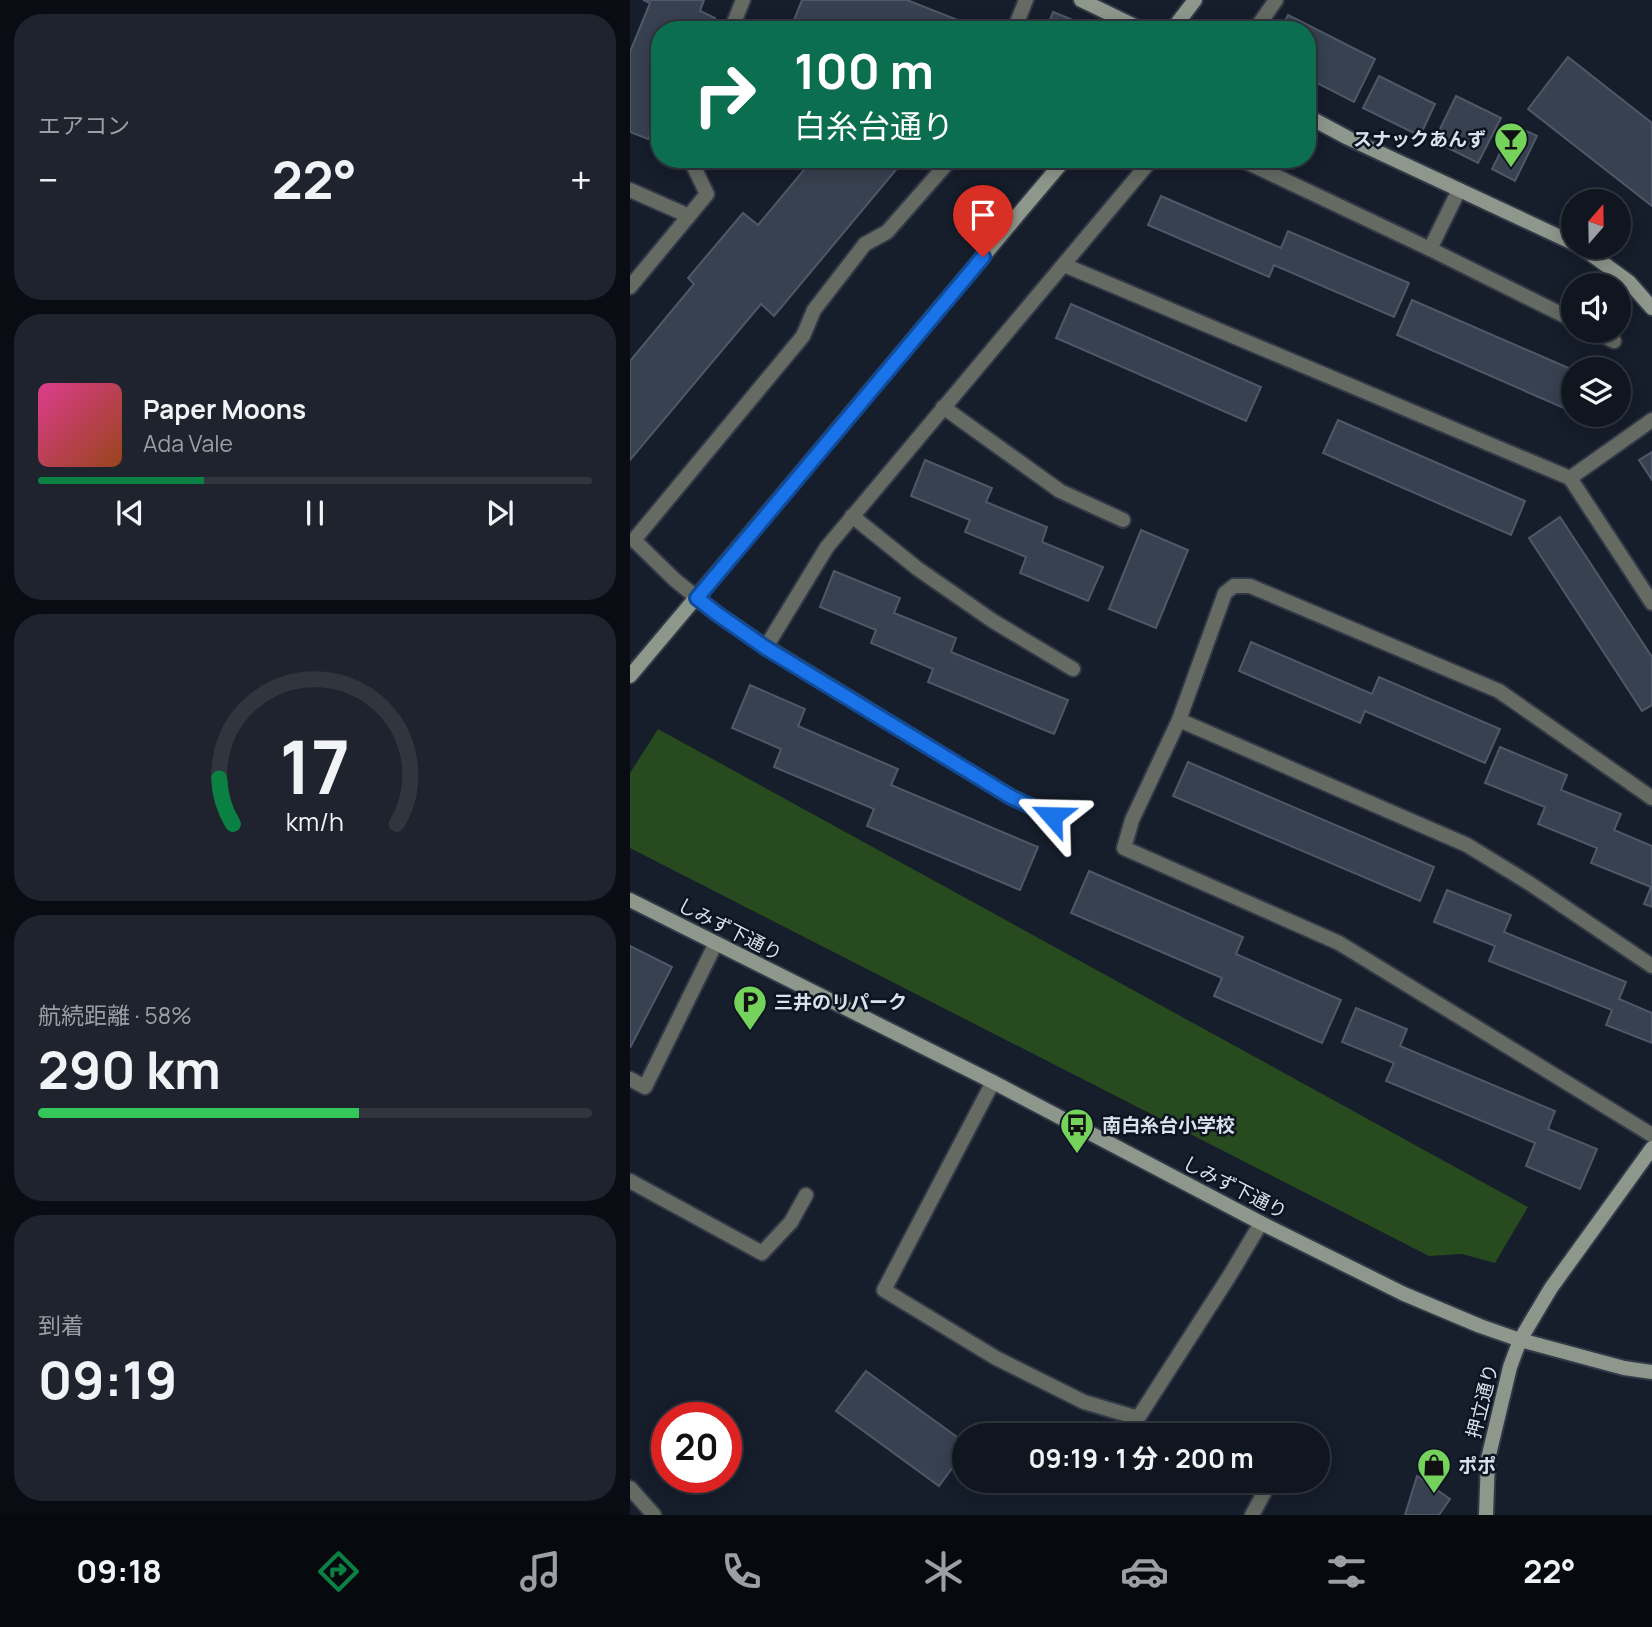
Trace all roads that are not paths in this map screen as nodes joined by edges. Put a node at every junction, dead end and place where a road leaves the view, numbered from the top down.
1 (743, 0) edge
2 (1026, 0) edge
3 (1080, 0) edge
4 (1195, 0) edge
5 (1276, 0) edge
6 (735, 21) edge
7 (1018, 21) edge
8 (1124, 21) edge
9 (1179, 21) edge
10 (1261, 21) edge
11 (1316, 121) edge
12 (694, 168) edge
13 (943, 168) edge
14 (1057, 168) edge
15 (1145, 168) edge
16 (1259, 168) edge
17 (630, 190) edge
18 (1459, 190) junction
19 (689, 216) junction
20 (1561, 237) edge
21 (1430, 249) junction
22 (1597, 259) edge
23 (1064, 265) junction
24 (630, 287) edge
25 (1652, 308) edge
26 (1561, 314) edge
27 (943, 407) junction
28 (1652, 420) edge
29 (1570, 478) junction
30 (852, 516) junction
31 (1123, 520) dead end
32 (697, 598) junction
33 (1652, 603) edge
34 (766, 648) junction
35 (1073, 669) dead end
36 (630, 677) edge
37 (1179, 720) junction
38 (1652, 798) edge
39 (1052, 816) dead end
40 (630, 900) edge
41 (716, 943) junction
42 (1652, 966) edge
43 (630, 1079) edge
44 (993, 1082) junction
45 (1652, 1135) edge
46 (1652, 1148) edge
47 (630, 1181) edge
48 (806, 1195) dead end
49 (1261, 1223) junction
50 (1520, 1340) junction
51 (1652, 1373) edge
52 (630, 1488) edge
53 (1264, 1493) edge
54 (654, 1515) edge
55 (1252, 1515) edge
56 (1486, 1515) edge

1 - 6 street
2 - 7 street
3 - 8 street
4 - 9 street
5 - 10 street
11 - 18 street
12 - 19 street
13 - 32 street
14 - 32 street
15 - 23 street
16 - 21 street
17 - 19 street
18 - 20 street
18 - 21 street
19 - 24 street
21 - 26 street
22 - 25 street
23 - 27 street
23 - 29 street
27 - 30 street
27 - 31 street
28 - 29 street
29 - 33 street
30 - 34 street
30 - 35 street
32 - 34 street
32 - 36 street
34 - 39 street
37 - 38 street
37 - 42 street
37 - 45 street
40 - 41 street, しみず下通り
41 - 43 street
41 - 44 street, しみず下通り
44 - 49 street, しみず下通り
44 - 49 street
46 - 50 street, 押立通り
47 - 48 street
49 - 50 street, しみず下通り
50 - 51 street, しみず下通り
50 - 56 street, 押立通り
52 - 54 street
53 - 55 street

